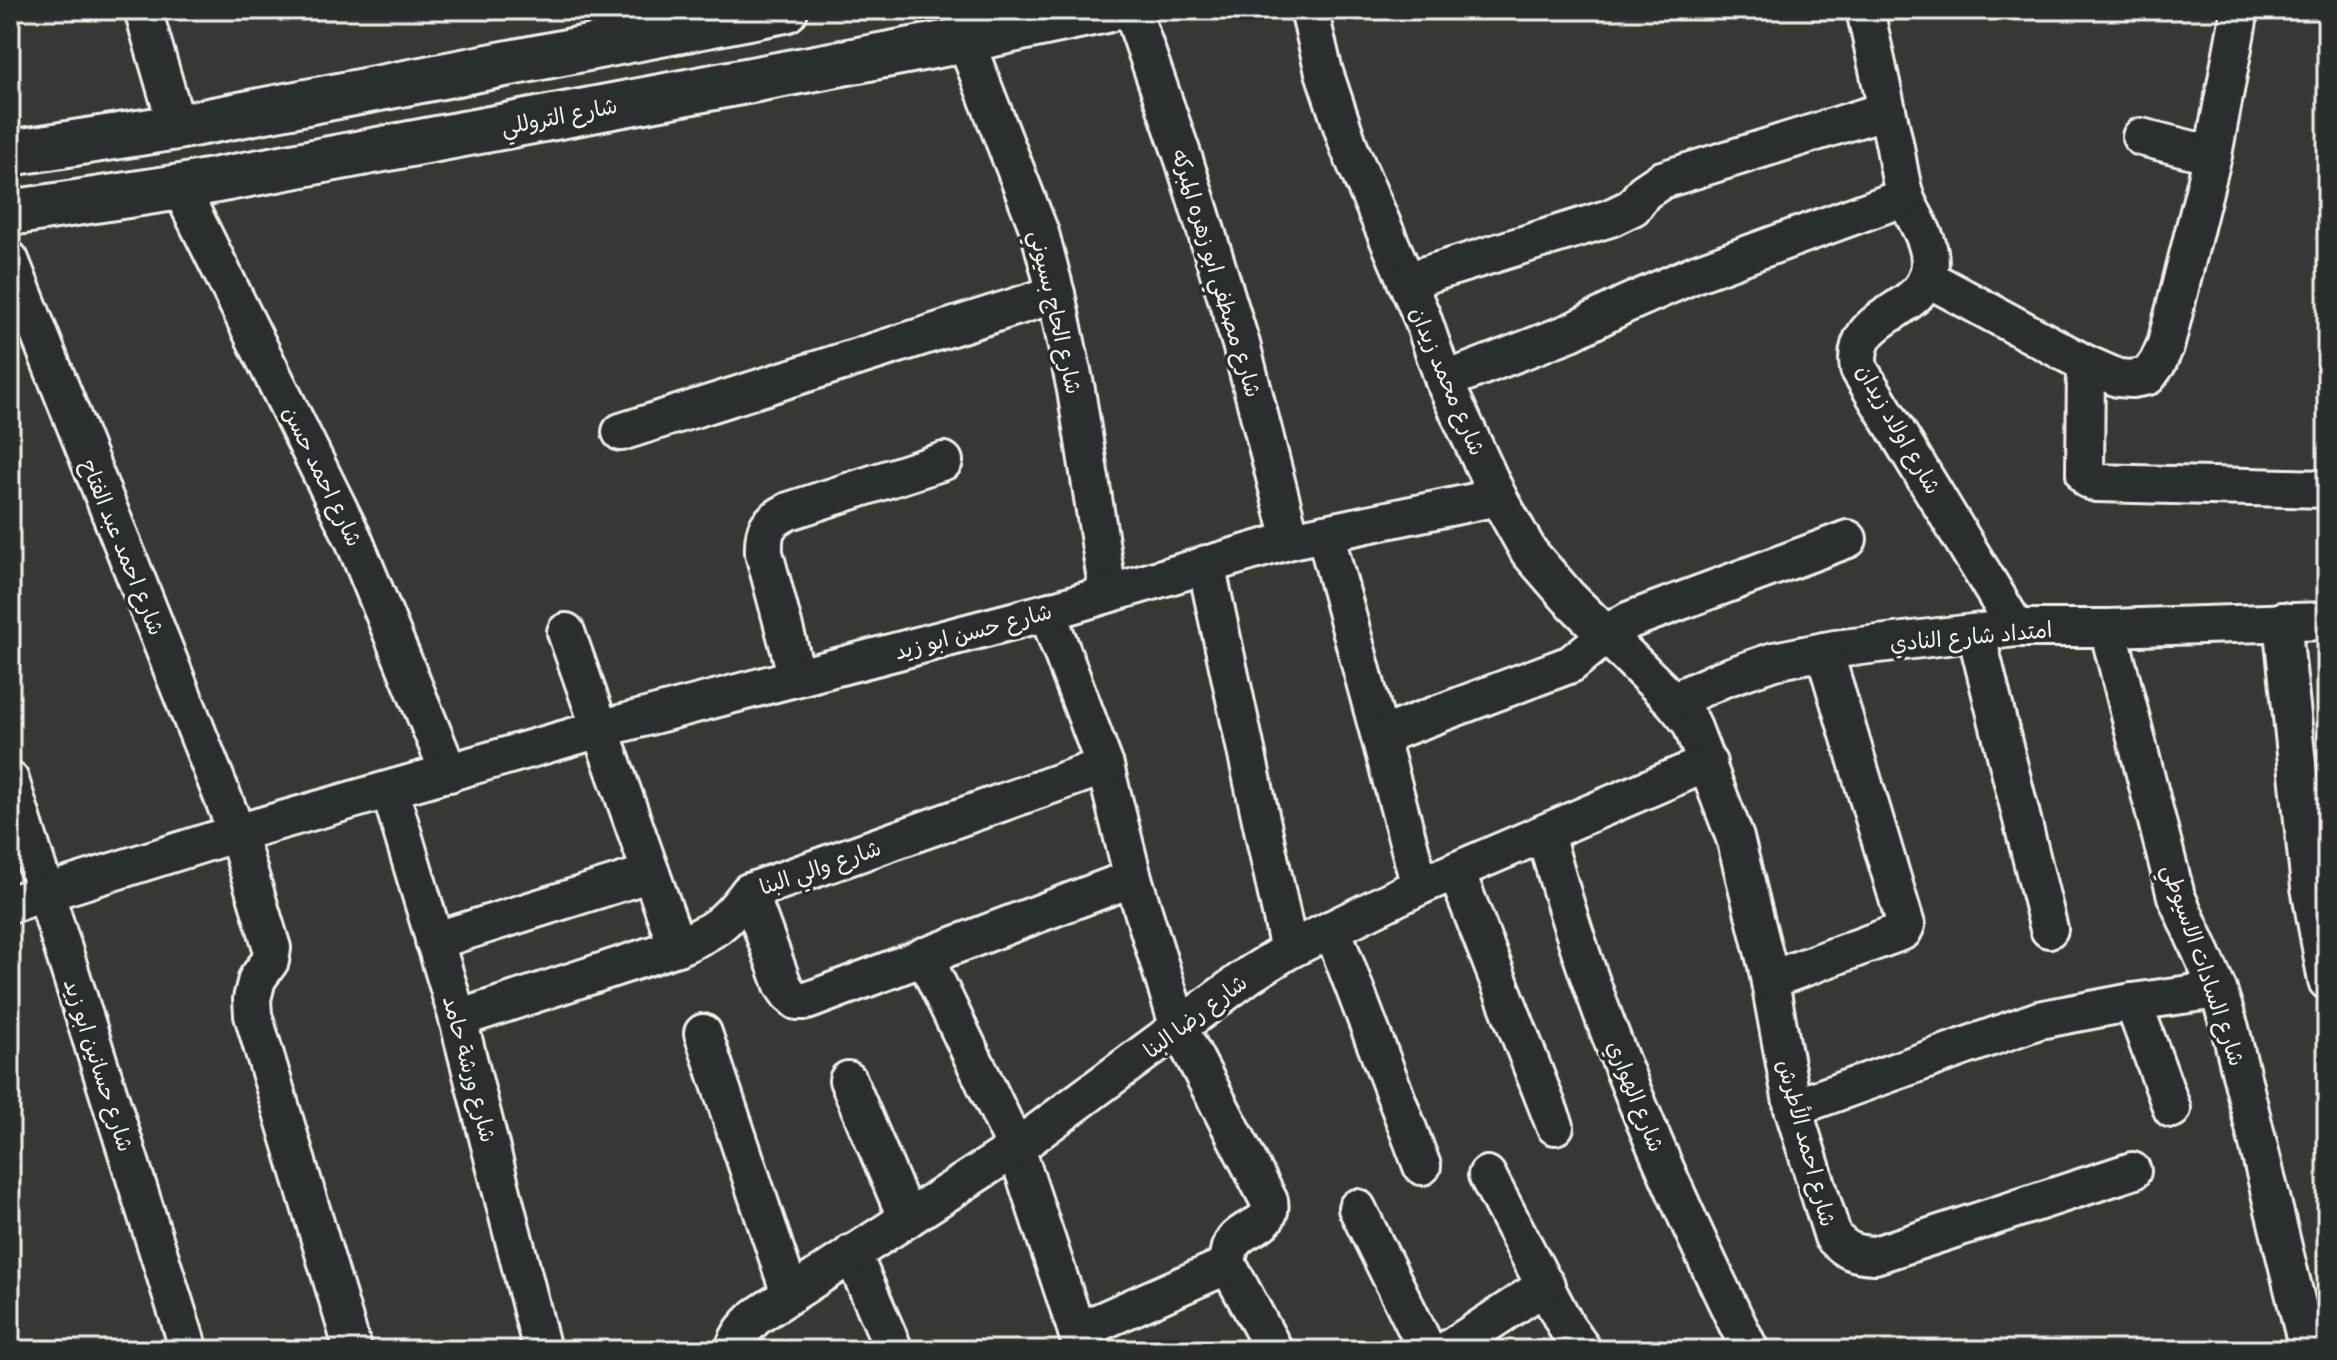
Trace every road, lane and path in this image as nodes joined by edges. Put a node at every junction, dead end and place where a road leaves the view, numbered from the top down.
1 (143, 10) edge
2 (785, 10) edge
3 (1106, 10) edge
4 (1132, 10) edge
5 (1309, 10) edge
6 (1865, 10) edge
7 (2240, 10) edge
8 (635, 25) edge
9 (965, 40) junction
10 (1887, 110) junction
11 (177, 127) junction
12 (2141, 137) dead end
13 (10, 153) edge
14 (2213, 155) junction
15 (180, 187) junction
16 (1905, 197) junction
17 (10, 213) edge
18 (10, 260) edge
19 (1927, 278) junction
20 (1406, 281) junction
21 (1056, 294) junction
22 (2086, 364) junction
23 (1444, 381) junction
24 (621, 432) dead end
25 (944, 461) dead end
26 (2327, 489) edge
27 (1498, 497) junction
28 (1308, 537) junction
29 (1848, 539) dead end
30 (1206, 564) junction
31 (1108, 593) junction
32 (1047, 612) junction
33 (2282, 621) junction
34 (2327, 621) edge
35 (2016, 628) junction
36 (2108, 628) junction
37 (566, 632) dead end
38 (1976, 633) junction
39 (1607, 635) junction
40 (1824, 651) junction
41 (797, 677) junction
42 (1673, 701) junction
43 (600, 729) junction
44 (1380, 736) junction
45 (1708, 763) junction
46 (1105, 766) junction
47 (449, 773) junction
48 (10, 780) edge
49 (390, 791) junction
50 (237, 833) junction
51 (1545, 833) junction
52 (1456, 871) junction
53 (651, 873) junction
54 (1133, 878) junction
55 (1420, 886) junction
56 (749, 892) junction
57 (45, 893) junction
58 (10, 904) edge
59 (1332, 929) junction
60 (2049, 929) dead end
61 (434, 941) junction
62 (677, 947) junction
63 (1289, 950) junction
64 (924, 956) junction
65 (1770, 980) junction
66 (2327, 981) edge
67 (2218, 990) junction
68 (2133, 1002) junction
69 (458, 1019) junction
70 (1179, 1028) junction
71 (703, 1033) dead end
72 (848, 1080) dead end
73 (1793, 1108) junction
74 (2172, 1109) dead end
75 (1555, 1126) dead end
76 (1016, 1148) junction
77 (1422, 1166) dead end
78 (2132, 1171) dead end
79 (1487, 1175) dead end
80 (1357, 1208) dead end
81 (907, 1219) junction
82 (852, 1253) junction
83 (1228, 1265) junction
84 (1546, 1285) junction
85 (790, 1294) junction
86 (1080, 1341) edge
87 (183, 1349) edge
88 (353, 1350) edge
89 (542, 1350) edge
90 (734, 1350) edge
91 (894, 1350) edge
92 (1274, 1350) edge
93 (1427, 1350) edge
94 (1447, 1350) edge
95 (1583, 1350) edge
96 (1750, 1350) edge
97 (2308, 1350) edge

1 - 11 street
2 - 8 street
3 - 9 street, شارع التروللي
4 - 28 street, شارع مصطفي ابو زهره المبركه
5 - 20 street, شارع محمد زيدان
6 - 10 street
7 - 14 street
8 - 11 street
9 - 15 street, شارع التروللي
9 - 21 street, شارع الحاج بسيوني
10 - 16 street
10 - 20 street
11 - 13 street
12 - 14 street
14 - 22 street
15 - 17 street, شارع التروللي
15 - 47 street, شارع احمد حسن
16 - 19 street
16 - 23 street
18 - 50 street, شارع احمد عبد الفتاح
19 - 22 street
19 - 35 street, شارع اولاد زيدان
20 - 23 street, شارع محمد زيدان
21 - 24 street
21 - 31 street, شارع الحاج بسيوني
22 - 26 street
23 - 27 street, شارع محمد زيدان
25 - 41 street
27 - 28 street, شارع حسن ابو زيد
27 - 39 street, شارع محمد زيدان
28 - 30 street, شارع حسن ابو زيد
28 - 44 street, شارع مصطفي ابو زهره المبركه
29 - 39 street
30 - 31 street, شارع حسن ابو زيد
30 - 63 street
31 - 32 street, شارع حسن ابو زيد
32 - 41 street, شارع حسن ابو زيد
32 - 46 street
33 - 34 street, امتداد شارع النادي
33 - 36 street, امتداد شارع النادي
33 - 66 street
35 - 36 street, امتداد شارع النادي
35 - 38 street, امتداد شارع النادي
36 - 67 street, شارع السادات الاسيوطي
37 - 43 street
38 - 40 street, امتداد شارع النادي
38 - 60 street
39 - 42 street, شارع محمد زيدان
39 - 44 street
40 - 42 street, امتداد شارع النادي
40 - 65 street
41 - 43 street, شارع حسن ابو زيد
42 - 45 street, شارع احمد الأطرش
43 - 47 street, شارع حسن ابو زيد
43 - 53 street
44 - 55 street, شارع مصطفي ابو زهره المبركه
45 - 51 street, شارع رضا البنا
45 - 65 street, شارع احمد الأطرش
46 - 54 street
46 - 56 street, شارع والي البنا
47 - 49 street, شارع حسن ابو زيد
48 - 57 street, شارع حسانين ابو زيد
49 - 50 street, شارع حسن ابو زيد
49 - 61 street, شارع ورشة حامد
50 - 57 street, شارع حسن ابو زيد
50 - 88 street, شارع احمد عبد الفتاح
51 - 52 street, شارع رضا البنا
51 - 96 street, شارع الهواري
52 - 55 street, شارع رضا البنا
52 - 75 street
53 - 61 street
53 - 62 street
54 - 64 street
54 - 70 street
55 - 59 street, شارع رضا البنا
56 - 62 street, شارع والي البنا
56 - 64 street
57 - 58 street, شارع حسن ابو زيد
57 - 87 street, شارع حسانين ابو زيد
59 - 63 street, شارع رضا البنا
59 - 77 street
61 - 69 street, شارع ورشة حامد
62 - 69 street, شارع والي البنا
63 - 70 street, شارع رضا البنا
64 - 76 street
65 - 73 street, شارع احمد الأطرش
67 - 68 street
67 - 97 street, شارع السادات الاسيوطي
68 - 73 street
68 - 74 street
69 - 89 street, شارع ورشة حامد
70 - 76 street, شارع رضا البنا
70 - 83 street
71 - 85 street
72 - 81 street
73 - 78 street, شارع احمد الأطرش
76 - 81 street, شارع رضا البنا
76 - 86 street
79 - 84 street
80 - 93 street
81 - 82 street, شارع رضا البنا
82 - 85 street, شارع رضا البنا
82 - 91 street
83 - 86 street
83 - 92 street
84 - 94 street
84 - 95 street
85 - 90 street, شارع رضا البنا

